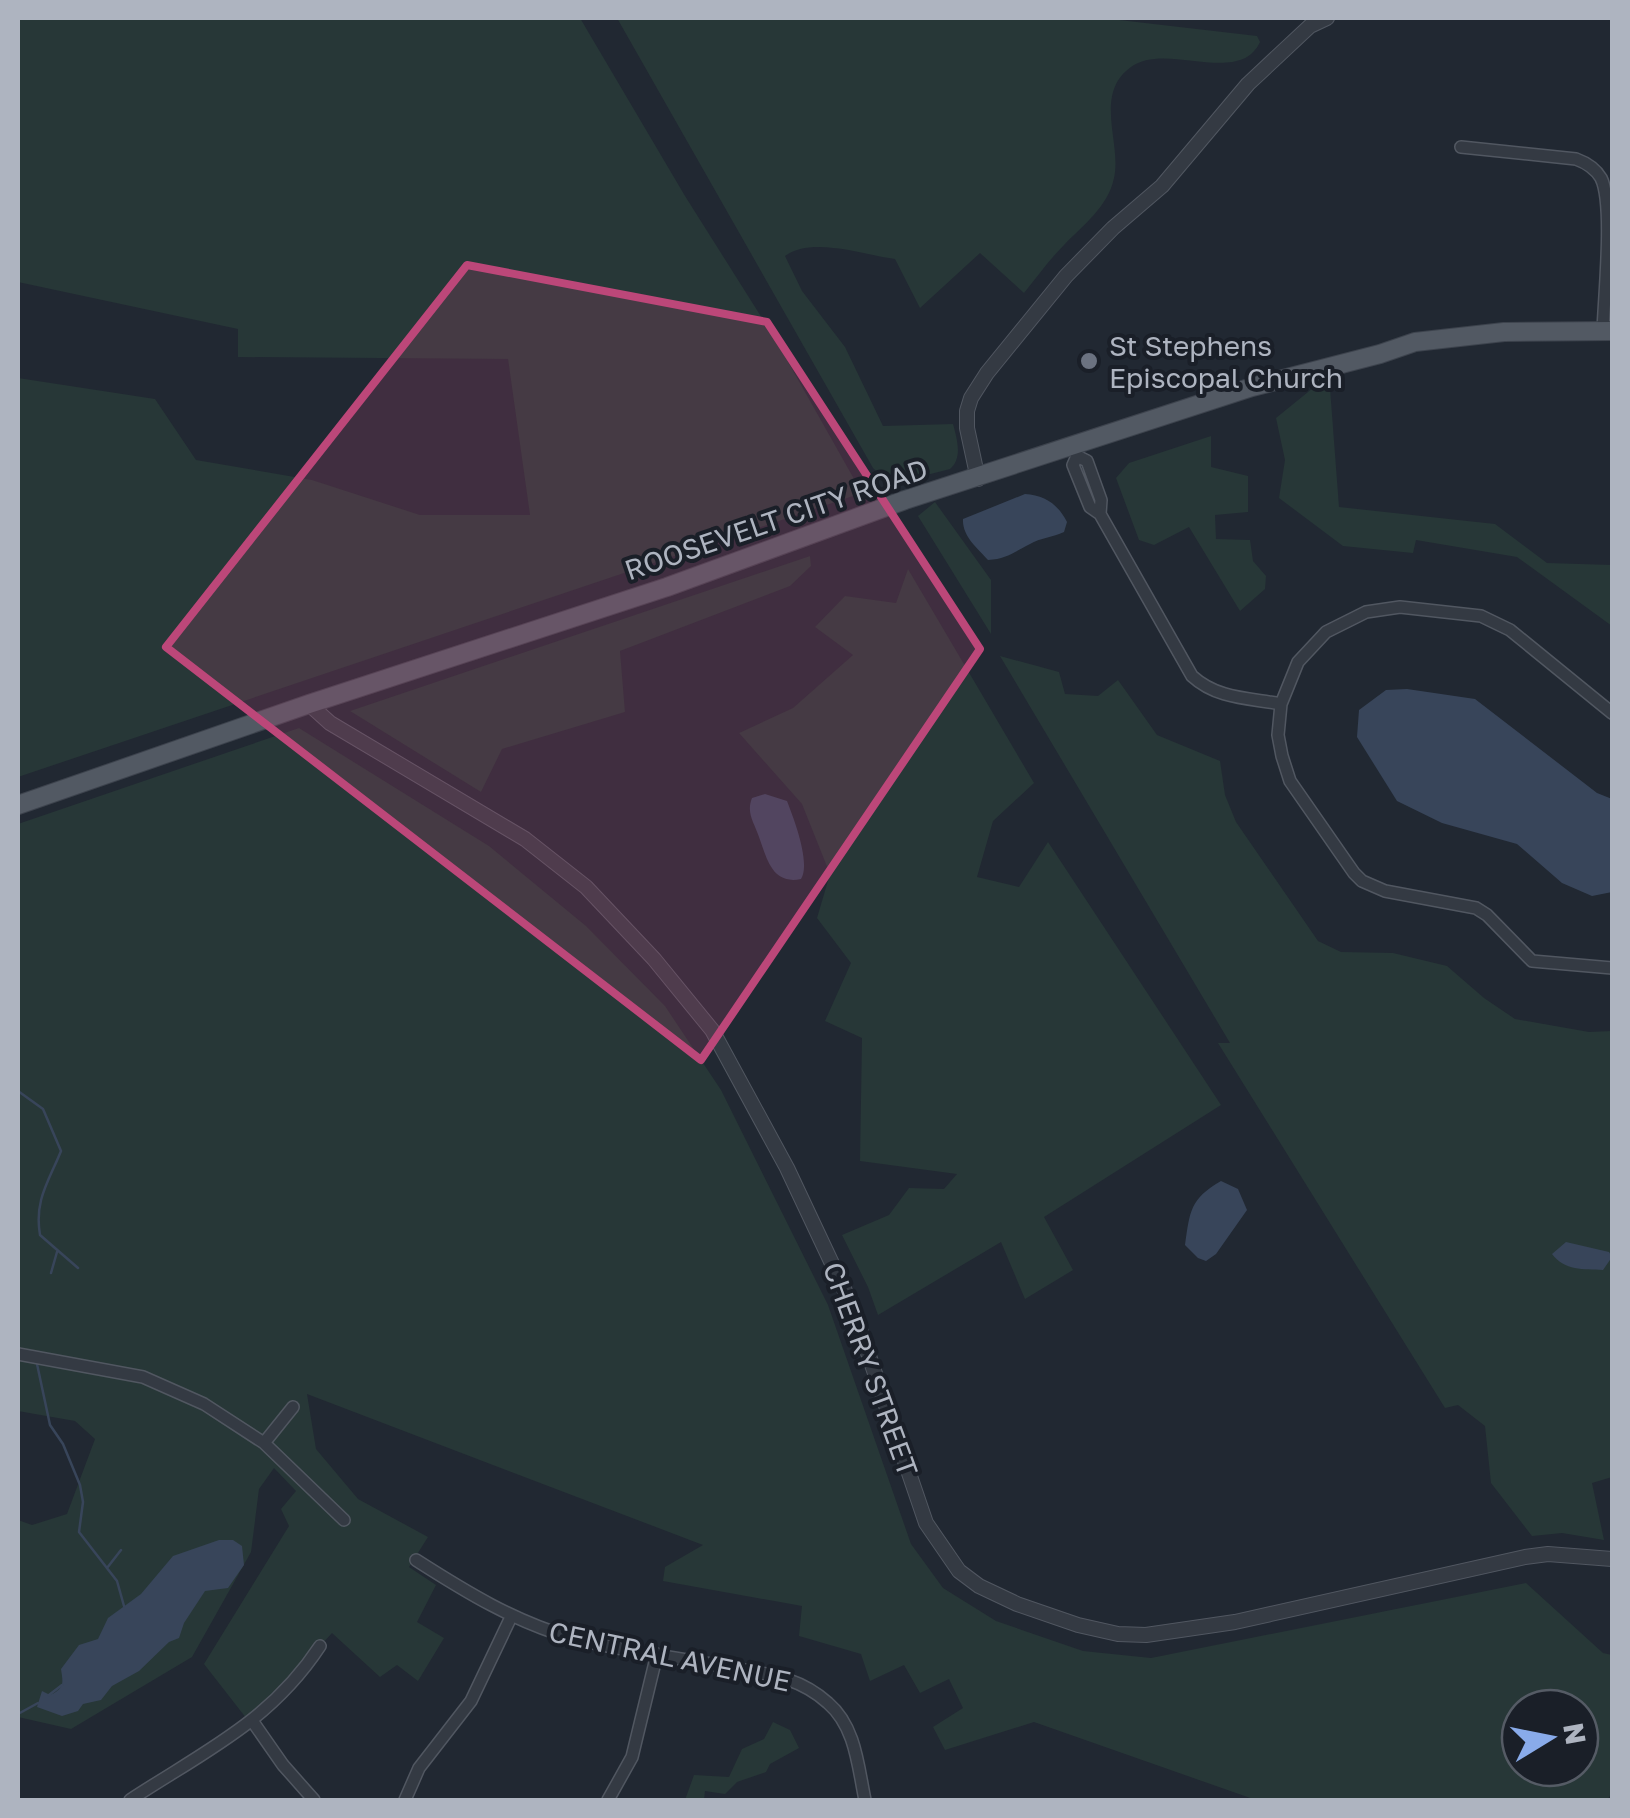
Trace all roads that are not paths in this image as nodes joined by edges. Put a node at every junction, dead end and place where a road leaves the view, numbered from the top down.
1 (1326, 18) edge
2 (1461, 147) dead end
3 (1608, 331) edge
4 (1075, 451) junction
5 (978, 479) junction
6 (309, 704) junction
7 (1281, 704) junction
8 (1612, 713) edge
9 (18, 805) edge
10 (1612, 968) edge
11 (18, 1354) edge
12 (293, 1406) dead end
13 (264, 1443) junction
14 (344, 1520) dead end
15 (416, 1560) dead end
16 (1612, 1560) edge
17 (511, 1616) junction
18 (320, 1646) dead end
19 (657, 1654) junction
20 (253, 1722) junction
21 (139, 1798) edge
22 (314, 1800) edge
23 (404, 1800) edge
24 (608, 1800) edge
25 (866, 1800) edge

1 - 5 street
2 - 3 street
3 - 4 main road, ROOSEVELT CITY ROAD
4 - 5 main road, ROOSEVELT CITY ROAD
4 - 7 street
5 - 6 main road, ROOSEVELT CITY ROAD
6 - 9 main road, ROOSEVELT CITY ROAD
6 - 16 street, CHERRY STREET
7 - 8 street
7 - 10 street
11 - 13 street
12 - 13 street
13 - 14 street
15 - 17 street, CENTRAL AVENUE
17 - 19 street, CENTRAL AVENUE
17 - 23 street
18 - 20 street
19 - 24 street
19 - 25 street, CENTRAL AVENUE
20 - 21 street
20 - 22 street

